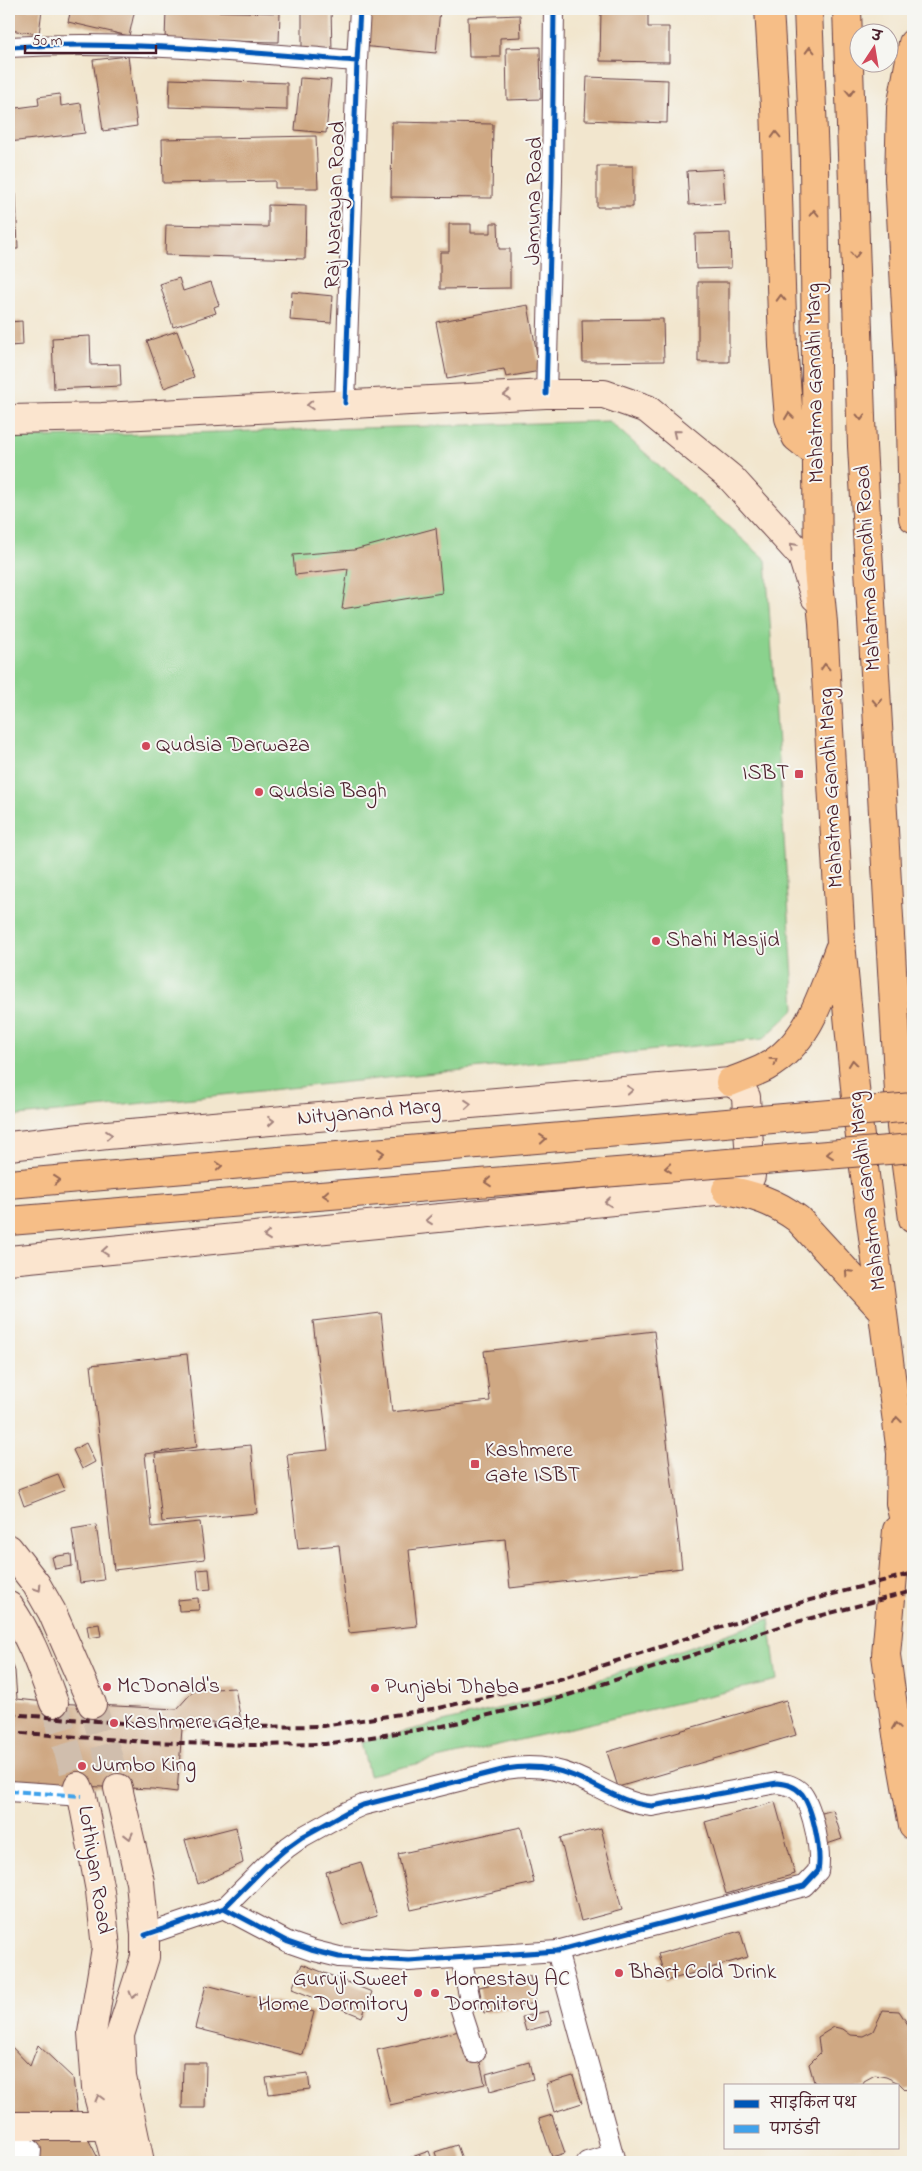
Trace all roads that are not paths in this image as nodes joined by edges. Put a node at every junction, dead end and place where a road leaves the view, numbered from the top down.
1 (360, 9) edge
2 (554, 9) edge
3 (768, 9) edge
4 (808, 9) edge
5 (847, 9) edge
6 (913, 43) edge
7 (9, 47) edge
8 (356, 61) junction
9 (913, 128) edge
10 (899, 178) junction
11 (546, 394) junction
12 (345, 403) junction
13 (9, 419) edge
14 (817, 454) junction
15 (913, 518) edge
16 (823, 622) junction
17 (841, 943) junction
18 (730, 1082) junction
19 (909, 1127) edge
20 (9, 1146) edge
21 (9, 1184) edge
22 (726, 1190) junction
23 (913, 1219) edge
24 (9, 1221) edge
25 (9, 1260) edge
26 (882, 1309) junction
27 (900, 1504) junction
28 (9, 1549) edge
29 (913, 1562) edge
30 (9, 1606) edge
31 (54, 1703) tunnel mouth
32 (92, 1704) tunnel mouth
33 (118, 1788) tunnel mouth
34 (9, 1791) edge
35 (80, 1791) joint
36 (913, 1826) edge
37 (224, 1908) junction
38 (145, 1934) junction
39 (557, 1951) junction
40 (461, 1958) junction
41 (475, 2053) dead end
42 (9, 2126) edge
43 (106, 2126) junction
44 (9, 2148) edge
45 (614, 2158) edge
46 (30, 2162) edge
47 (116, 2162) edge
48 (140, 2162) edge
49 (587, 2162) edge

1 - 8 street, Raj Narayan Road
2 - 11 street, Jamuna Road
14 -> 3 highway
14 -> 4 highway, Mahatma Gandhi Marg
5 -> 19 highway, Mahatma Gandhi Road
6 - 10 highway
7 - 8 street
8 - 12 street, Raj Narayan Road
9 - 10 highway
10 - 15 highway
11 -> 12 main road
16 -> 11 main road
12 -> 13 main road
14 - 16 highway, Mahatma Gandhi Marg
17 -> 16 highway, Mahatma Gandhi Marg
18 -> 17 highway
26 -> 17 highway, Mahatma Gandhi Marg
20 -> 18 main road, Nityanand Marg
18 - 22 main road
21 -> 19 highway, bridge
19 - 23 highway, Mahatma Gandhi Marg
19 -> 24 highway, bridge
22 -> 25 main road
26 -> 22 highway
27 -> 26 highway, Mahatma Gandhi Marg
27 - 29 highway, Mahatma Gandhi Marg
36 -> 27 highway
28 -> 32 main road
30 - 31 main road
33 -> 38 main road, Lothiyan Road
34 - 35 street
43 -> 35 main road, Lothiyan Road
37 - 38 street
37 - 39 street
37 - 40 street
38 -> 48 main road, Lothiyan Road
39 - 40 street
39 - 45 street
40 - 41 street
42 - 43 main road
43 - 47 main road, Lothiyan Road
44 - 46 street
45 - 49 street

